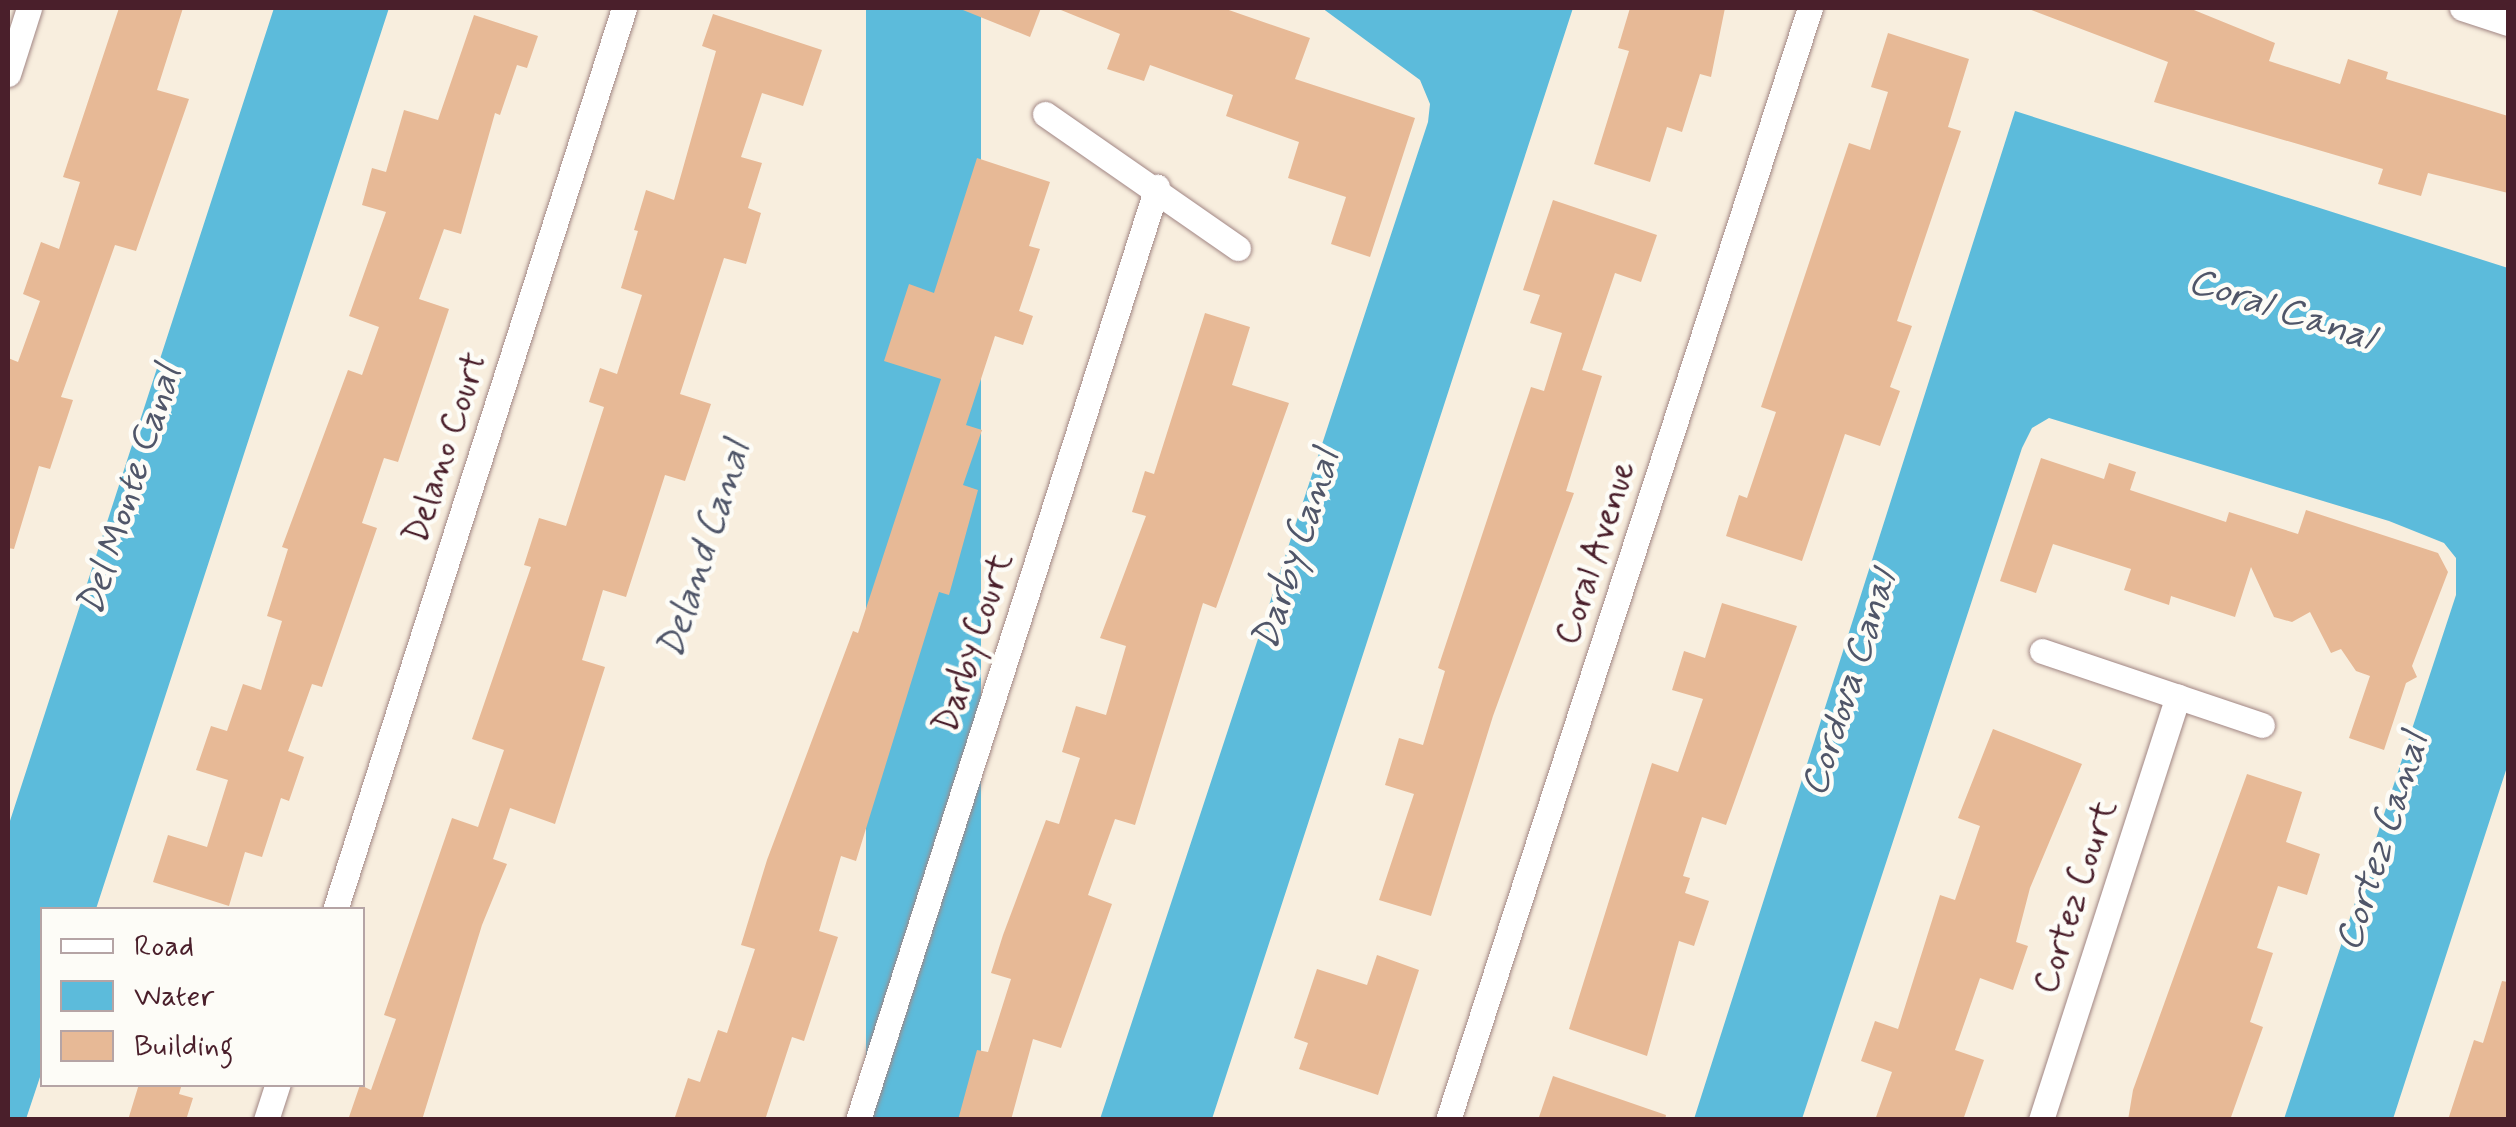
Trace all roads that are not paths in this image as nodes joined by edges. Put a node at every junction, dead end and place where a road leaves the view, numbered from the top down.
1 (29, 8) edge
2 (624, 8) edge
3 (1810, 8) edge
4 (2462, 8) edge
5 (2508, 23) edge
6 (8, 74) edge
7 (1044, 114) dead end
8 (1156, 187) junction
9 (1238, 248) dead end
10 (2042, 651) dead end
11 (2178, 697) junction
12 (2262, 725) dead end
13 (336, 907) edge
14 (277, 1087) edge
15 (266, 1120) edge
16 (858, 1120) edge
17 (1448, 1120) edge
18 (2041, 1120) edge

1 - 6 street
2 - 13 street, Delano Court
3 - 17 street, Coral Avenue
4 - 5 street
7 - 8 street
8 - 9 street
8 - 16 street, Darby Court
10 - 11 street
11 - 12 street
11 - 18 street, Cortez Court
14 - 15 street

